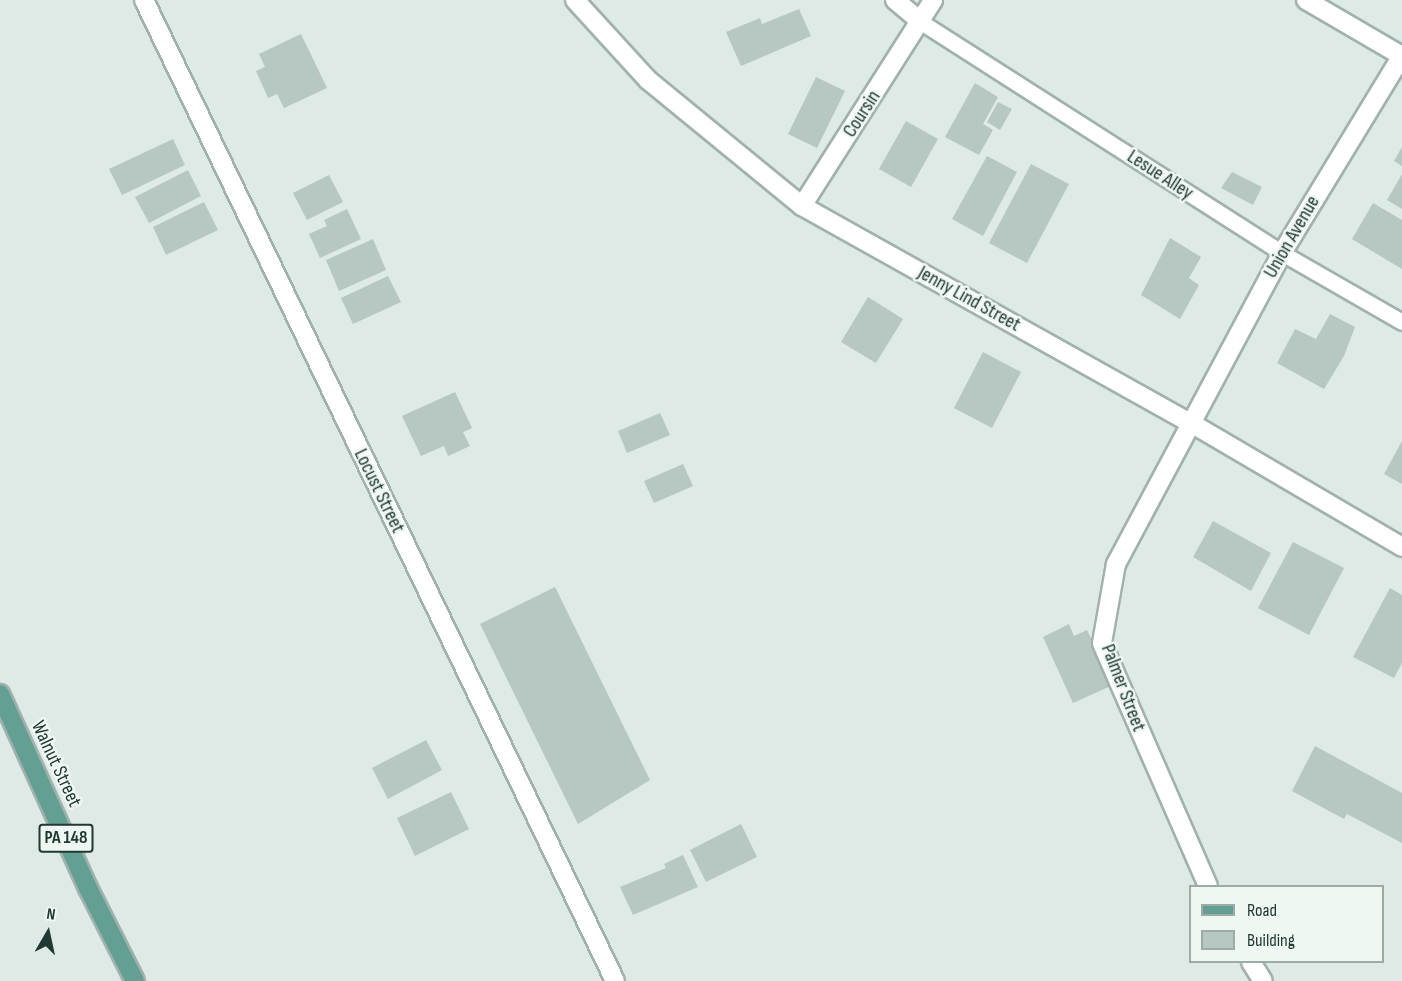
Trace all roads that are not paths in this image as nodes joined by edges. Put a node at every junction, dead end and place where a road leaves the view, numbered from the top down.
1 (144, 0) edge
2 (575, 0) edge
3 (895, 0) edge
4 (933, 0) edge
5 (1306, 0) edge
6 (921, 22) junction
7 (1402, 56) edge
8 (802, 206) junction
9 (1282, 253) junction
10 (1402, 321) edge
11 (1191, 423) junction
12 (1402, 547) edge
13 (0, 694) edge
14 (1208, 885) edge
15 (1252, 963) edge
16 (135, 981) edge
17 (615, 981) edge
18 (1263, 981) edge

1 - 17 street, Locust Street
2 - 8 street, Jenny Lind Street
3 - 6 street
4 - 6 street, Coursin
5 - 7 street
6 - 8 street, Coursin
6 - 9 lane, Lesue Alley
7 - 9 street, Union Avenue
8 - 11 street, Jenny Lind Street
9 - 10 lane, Lesue Alley
9 - 11 street, Union Avenue
11 - 12 street, Jenny Lind Street
11 - 14 street, Palmer Street
13 - 16 main road, Walnut Street / PA 148
15 - 18 street

